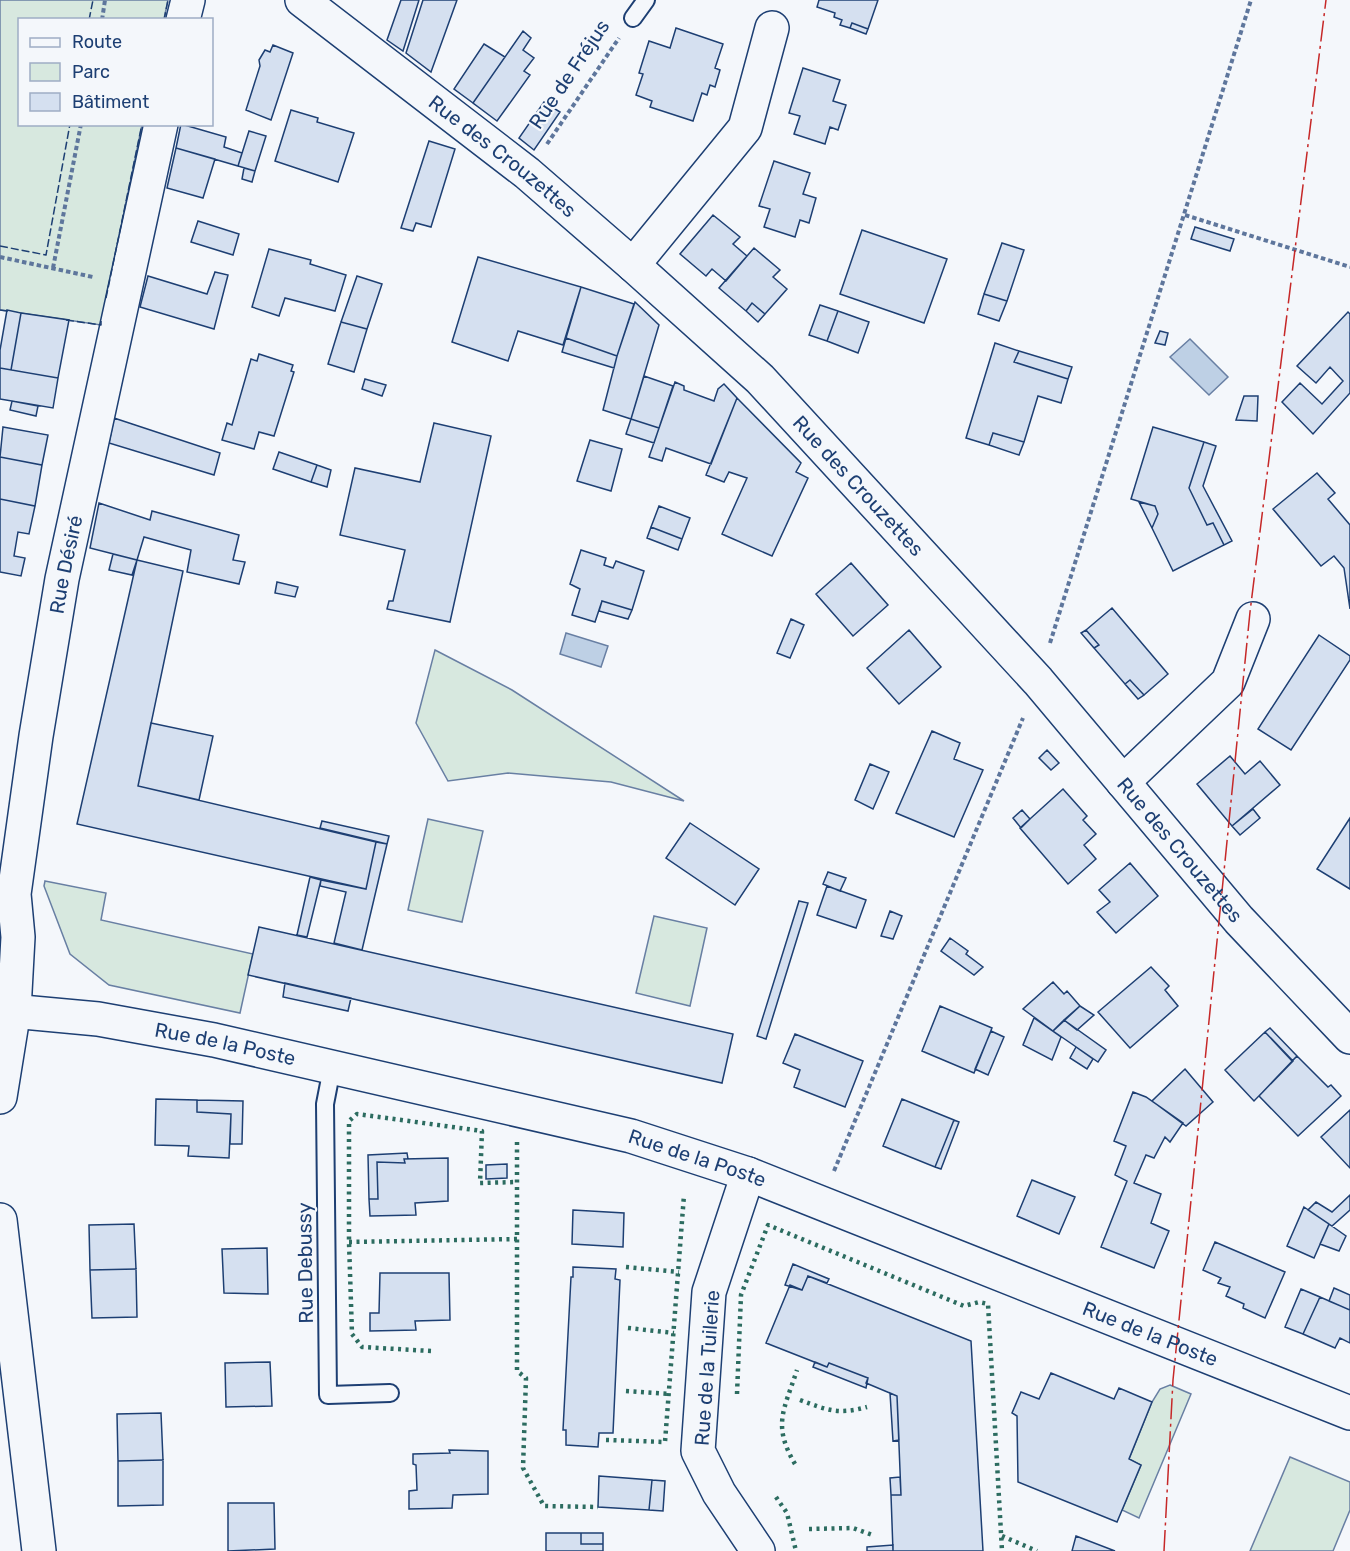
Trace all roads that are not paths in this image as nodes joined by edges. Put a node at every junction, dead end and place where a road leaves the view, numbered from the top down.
1 (188, 0) edge
2 (302, 0) edge
3 (646, 0) edge
4 (184, 18) edge
5 (633, 18) road end
6 (772, 28) dead end
7 (161, 126) edge
8 (633, 265) junction
9 (1252, 620) dead end
10 (1123, 782) junction
11 (7, 1010) edge
12 (1350, 1037) edge
13 (332, 1068) junction
14 (0, 1097) edge
15 (748, 1174) junction
16 (0, 1220) edge
17 (390, 1393) dead end
18 (1350, 1413) edge
19 (39, 1551) edge
20 (758, 1551) edge

1 - 4 street
2 - 8 street, Rue des Crouzettes
3 - 5 lane, Rue de Fréjus
6 - 8 street
7 - 11 street, Rue Désiré
8 - 10 street, Rue des Crouzettes
9 - 10 street
10 - 12 street, Rue des Crouzettes
11 - 13 street, Rue de la Poste
11 - 14 street, Rue Désiré
13 - 15 street, Rue de la Poste
13 - 17 lane, Rue Debussy
15 - 18 street, Rue de la Poste
15 - 20 street, Rue de la Tuilerie
16 - 19 street

